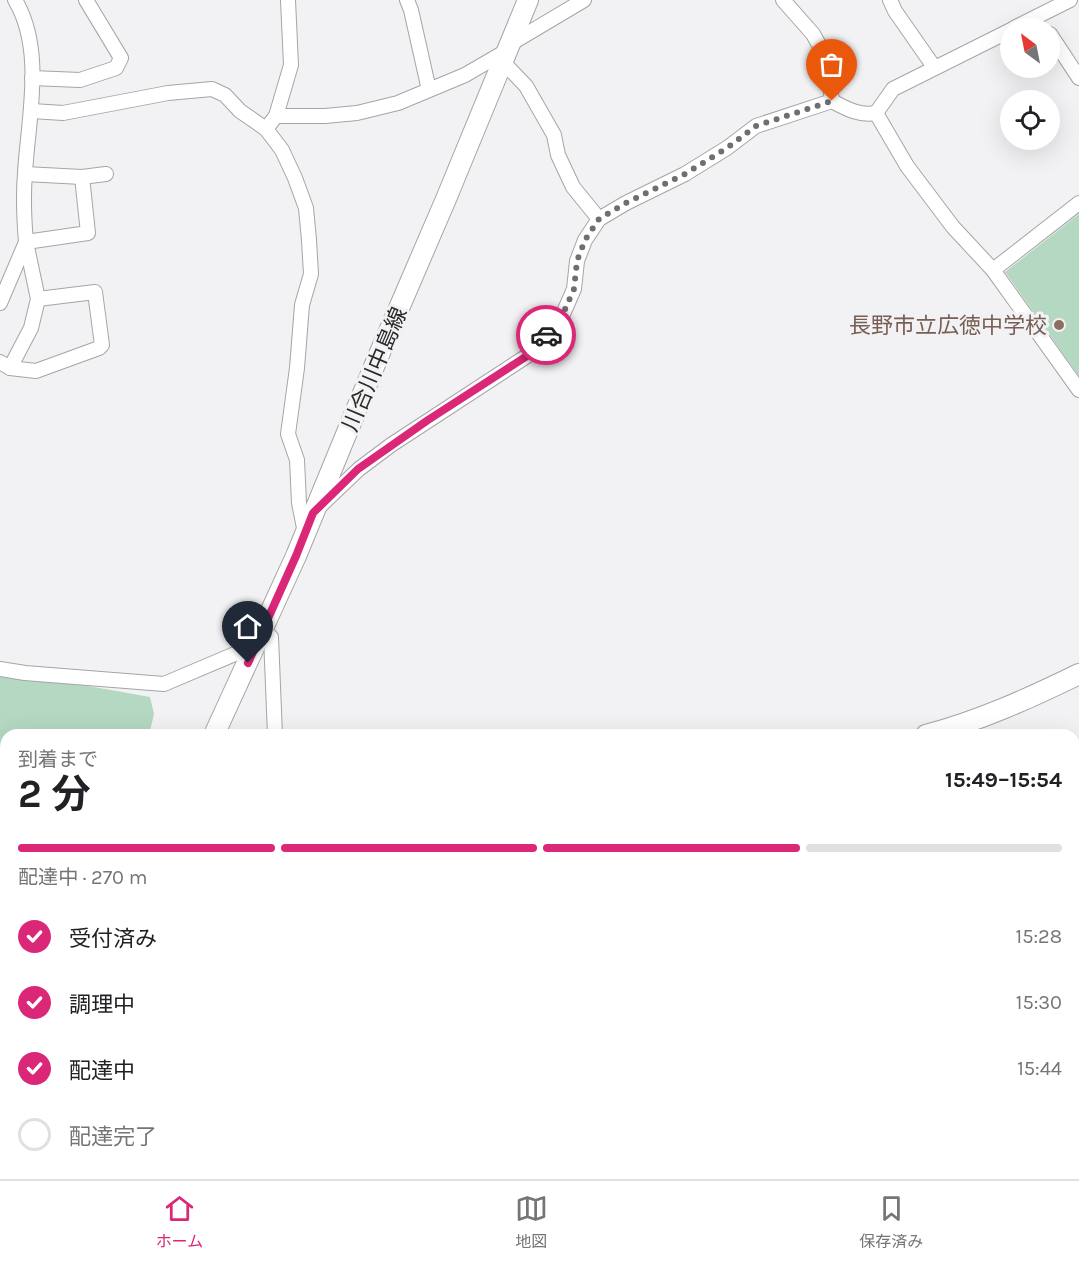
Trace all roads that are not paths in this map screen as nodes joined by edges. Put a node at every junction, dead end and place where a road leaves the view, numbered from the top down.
1 (15, 0) edge
2 (86, 0) edge
3 (288, 0) edge
4 (407, 0) edge
5 (528, 0) edge
6 (584, 0) edge
7 (783, 0) edge
8 (890, 0) edge
9 (1070, 0) edge
10 (1048, 18) edge
11 (1000, 35) edge
12 (1060, 49) edge
13 (507, 52) junction
14 (934, 67) junction
15 (32, 78) junction
16 (1079, 78) edge
17 (429, 90) junction
18 (832, 101) junction
19 (32, 111) junction
20 (876, 113) junction
21 (276, 116) junction
22 (266, 129) junction
23 (25, 174) junction
24 (106, 174) dead end
25 (82, 177) junction
26 (1079, 203) edge
27 (599, 219) junction
28 (26, 242) junction
29 (993, 270) junction
30 (38, 299) junction
31 (0, 303) edge
32 (5, 365) edge
33 (1079, 390) edge
34 (313, 513) junction
35 (305, 533) junction
36 (260, 637) junction
37 (0, 669) edge
38 (1079, 674) edge
39 (217, 729) edge
40 (275, 729) edge
41 (950, 729) edge

1 - 15 street
2 - 15 street
3 - 21 street
4 - 17 street
5 - 13 main road, 川合川中島線
6 - 13 street
7 - 18 street
8 - 14 street
9 - 10 street
11 - 14 street
12 - 16 street
13 - 17 street
13 - 27 street
13 - 34 main road, 川合川中島線
14 - 20 street
15 - 19 street
17 - 21 street
18 - 20 street
18 - 27 street
19 - 22 street
19 - 23 street
20 - 29 street
21 - 22 street
22 - 35 street
23 - 25 street
23 - 28 street
24 - 25 street
25 - 28 street
26 - 29 street
27 - 34 street
28 - 30 street
28 - 31 street
29 - 33 street
30 - 32 street
30 - 32 street
34 - 35 main road, 川合川中島線
35 - 36 main road, 川合川中島線
36 - 37 street
36 - 39 main road, 川合川中島線
36 - 40 street
38 - 41 main road

